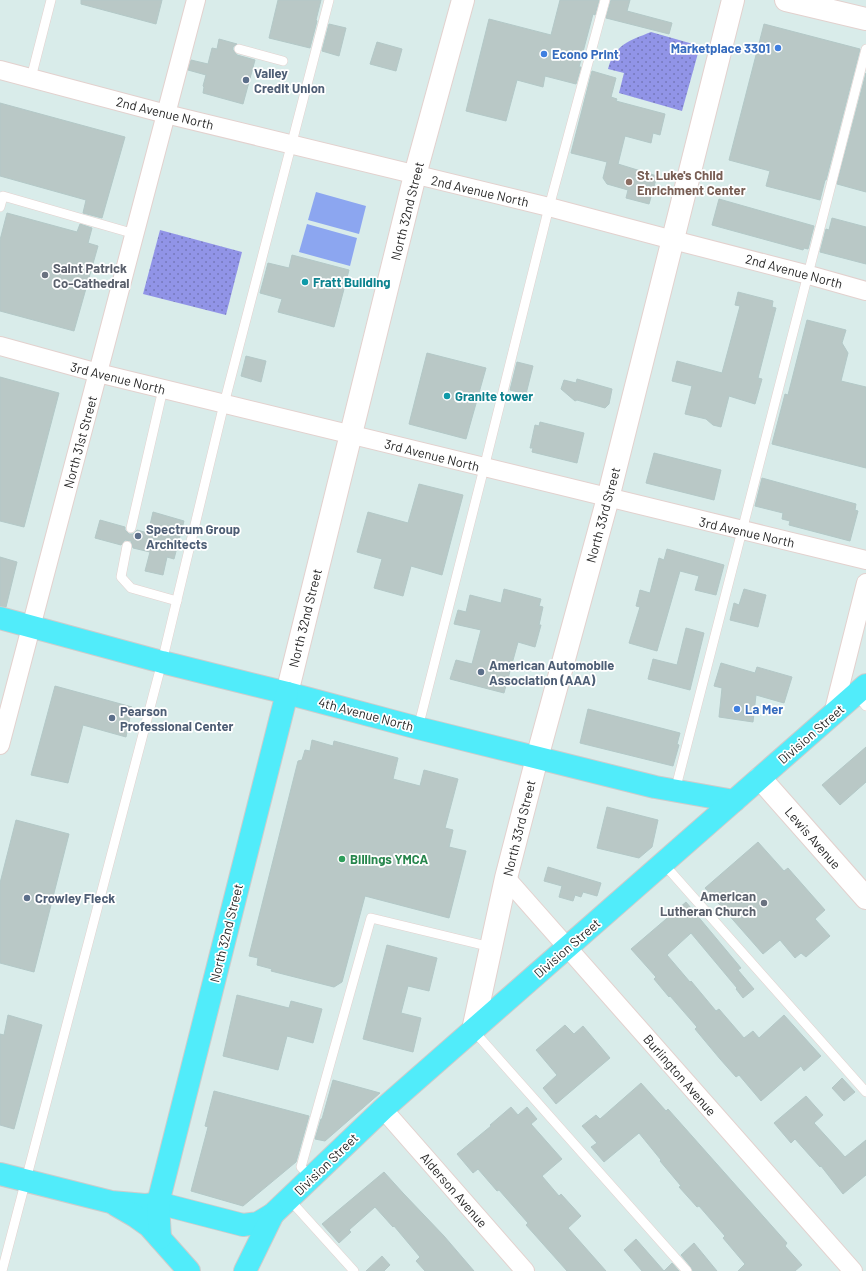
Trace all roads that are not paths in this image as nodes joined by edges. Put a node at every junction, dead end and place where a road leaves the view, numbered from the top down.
1 (51, 0) edge
2 (196, 0) edge
3 (329, 0) edge
4 (463, 0) edge
5 (605, 0) edge
6 (733, 0) edge
7 (786, 0) edge
8 (866, 19) edge
9 (239, 49) dead end
10 (866, 49) edge
11 (283, 61) dead end
12 (0, 70) edge
13 (31, 78) junction
14 (166, 114) junction
15 (291, 145) junction
16 (415, 175) junction
17 (0, 207) edge
18 (549, 207) junction
19 (135, 234) junction
20 (673, 240) junction
21 (809, 275) junction
22 (866, 291) edge
23 (0, 346) edge
24 (98, 373) junction
25 (163, 389) junction
26 (224, 404) junction
27 (350, 435) junction
28 (484, 468) junction
29 (608, 498) junction
30 (131, 528) dead end
31 (742, 530) junction
32 (127, 546) dead end
33 (866, 560) edge
34 (866, 583) edge
35 (177, 601) junction
36 (0, 618) edge
37 (32, 626) junction
38 (162, 662) junction
39 (287, 693) junction
40 (863, 695) edge
41 (833, 714) junction
42 (418, 728) junction
43 (0, 745) edge
44 (537, 758) junction
45 (760, 778) junction
46 (675, 791) junction
47 (734, 801) junction
48 (663, 863) junction
49 (506, 878) junction
50 (866, 898) edge
51 (491, 947) junction
52 (568, 948) junction
53 (473, 1030) junction
54 (866, 1092) edge
55 (383, 1109) junction
56 (0, 1174) edge
57 (311, 1178) junction
58 (26, 1181) junction
59 (289, 1198) junction
60 (111, 1202) junction
61 (158, 1203) junction
62 (273, 1214) junction
63 (160, 1238) junction
64 (2, 1271) edge
65 (188, 1271) edge
66 (244, 1271) edge
67 (354, 1271) edge
68 (525, 1271) edge
69 (687, 1271) edge
70 (853, 1271) edge

1 - 13 lane
2 - 14 street, North 31st Street
3 - 15 lane
4 - 16 street, North 32nd Street
5 - 18 lane
6 - 20 street, North 33rd Street
7 - 8 street
9 - 11 lane
10 - 21 lane
12 - 13 street, 2nd Avenue North
13 - 14 street, 2nd Avenue North
14 - 15 street, 2nd Avenue North
14 - 19 street, North 31st Street
15 - 16 street, 2nd Avenue North
15 - 26 lane
16 - 18 street, 2nd Avenue North
16 - 27 street, North 32nd Street
17 - 19 lane
18 - 20 street, 2nd Avenue North
18 - 28 lane
19 - 24 street, North 31st Street
20 - 21 street, 2nd Avenue North
20 - 29 street, North 33rd Street
21 - 22 street, 2nd Avenue North
21 - 31 lane
23 - 24 street, 3rd Avenue North
24 - 25 street, 3rd Avenue North
24 - 37 street, North 31st Street
25 - 26 street, 3rd Avenue North
25 - 30 lane
26 - 27 street, 3rd Avenue North
26 - 35 lane
27 - 28 street, 3rd Avenue North
27 - 39 street, North 32nd Street
28 - 29 street, 3rd Avenue North
28 - 42 lane
29 - 31 street, 3rd Avenue North
29 - 44 street, North 33rd Street
31 - 33 street, 3rd Avenue North
31 - 46 lane
32 - 35 lane
34 - 41 street
35 - 38 lane
36 - 37 main road, 4th Avenue North
37 - 38 main road, 4th Avenue North
37 - 43 street, North 31st Street
38 - 39 main road, 4th Avenue North
38 - 58 lane
39 - 42 main road, 4th Avenue North
39 - 61 main road, North 32nd Street
40 - 41 main road, Division Street
41 - 45 main road, Division Street
42 - 44 main road, 4th Avenue North
44 - 46 main road, 4th Avenue North
44 - 49 street, North 33rd Street
45 - 47 main road, Division Street
45 - 50 street, Lewis Avenue
46 - 47 main road, 4th Avenue North
47 - 48 main road, Division Street
48 - 52 main road, Division Street
48 - 54 lane
49 - 51 street, North 33rd Street
49 - 52 street, Burlington Avenue
51 - 53 street, North 33rd Street
51 - 57 lane
52 - 53 main road, Division Street
52 - 70 street, Burlington Avenue
53 - 55 main road, Division Street
53 - 69 lane
55 - 57 main road, Division Street
55 - 68 street, Alderson Avenue
56 - 58 main road
57 - 59 main road, Division Street
58 - 60 main road
58 - 64 lane
59 - 62 main road, Division Street
59 - 67 lane
60 - 61 main road
60 - 63 main road
61 - 62 main road
61 - 63 main road, North 32nd Street
62 - 66 main road
63 - 65 main road

